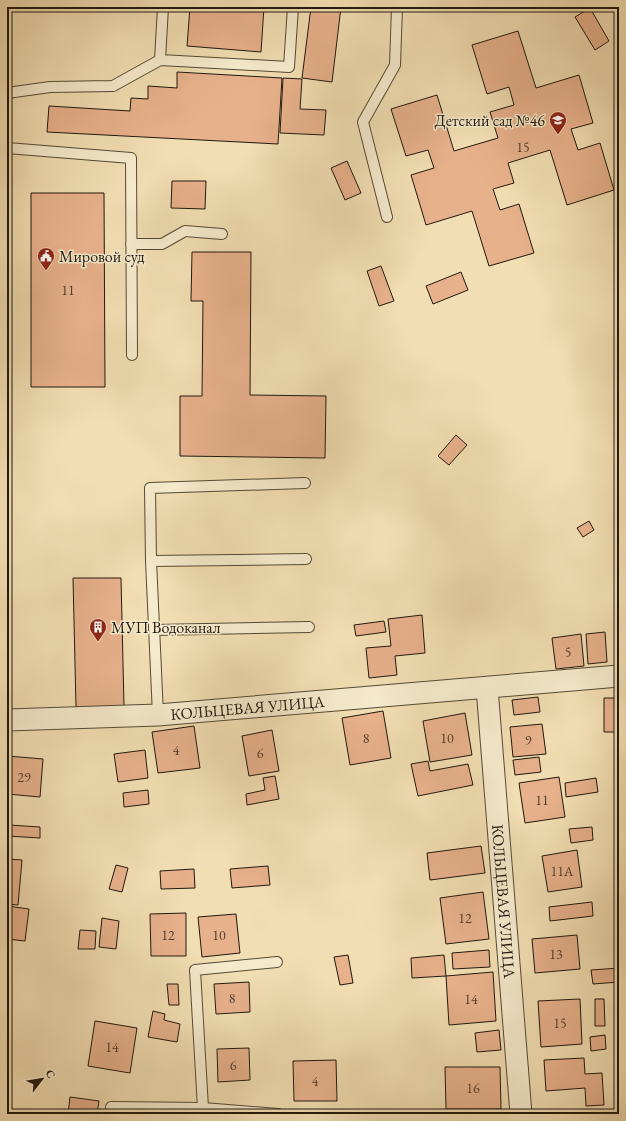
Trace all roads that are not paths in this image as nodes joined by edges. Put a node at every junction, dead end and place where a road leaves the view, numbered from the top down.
1 (163, 7) edge
2 (293, 7) edge
3 (397, 7) edge
4 (160, 60) junction
5 (7, 93) edge
6 (7, 148) edge
7 (387, 217) dead end
8 (222, 234) dead end
9 (132, 244) junction
10 (132, 355) dead end
11 (305, 483) dead end
12 (306, 559) dead end
13 (151, 561) junction
14 (309, 627) dead end
15 (154, 630) junction
16 (619, 676) edge
17 (487, 688) junction
18 (158, 715) junction
19 (7, 720) edge
20 (277, 962) dead end
21 (111, 1107) dead end
22 (203, 1108) junction
23 (278, 1114) edge
24 (521, 1114) edge

1 - 4 lane
2 - 4 lane
3 - 7 lane
4 - 5 lane
6 - 9 lane
8 - 9 lane
9 - 10 lane
11 - 13 lane
12 - 13 lane
13 - 15 lane
14 - 15 lane
15 - 18 lane
16 - 17 street, КОЛЬЦЕВАЯ УЛИЦА
17 - 18 street, КОЛЬЦЕВАЯ УЛИЦА
17 - 24 street, КОЛЬЦЕВАЯ УЛИЦА
18 - 19 street, КОЛЬЦЕВАЯ УЛИЦА
20 - 22 lane
21 - 22 lane
22 - 23 lane

